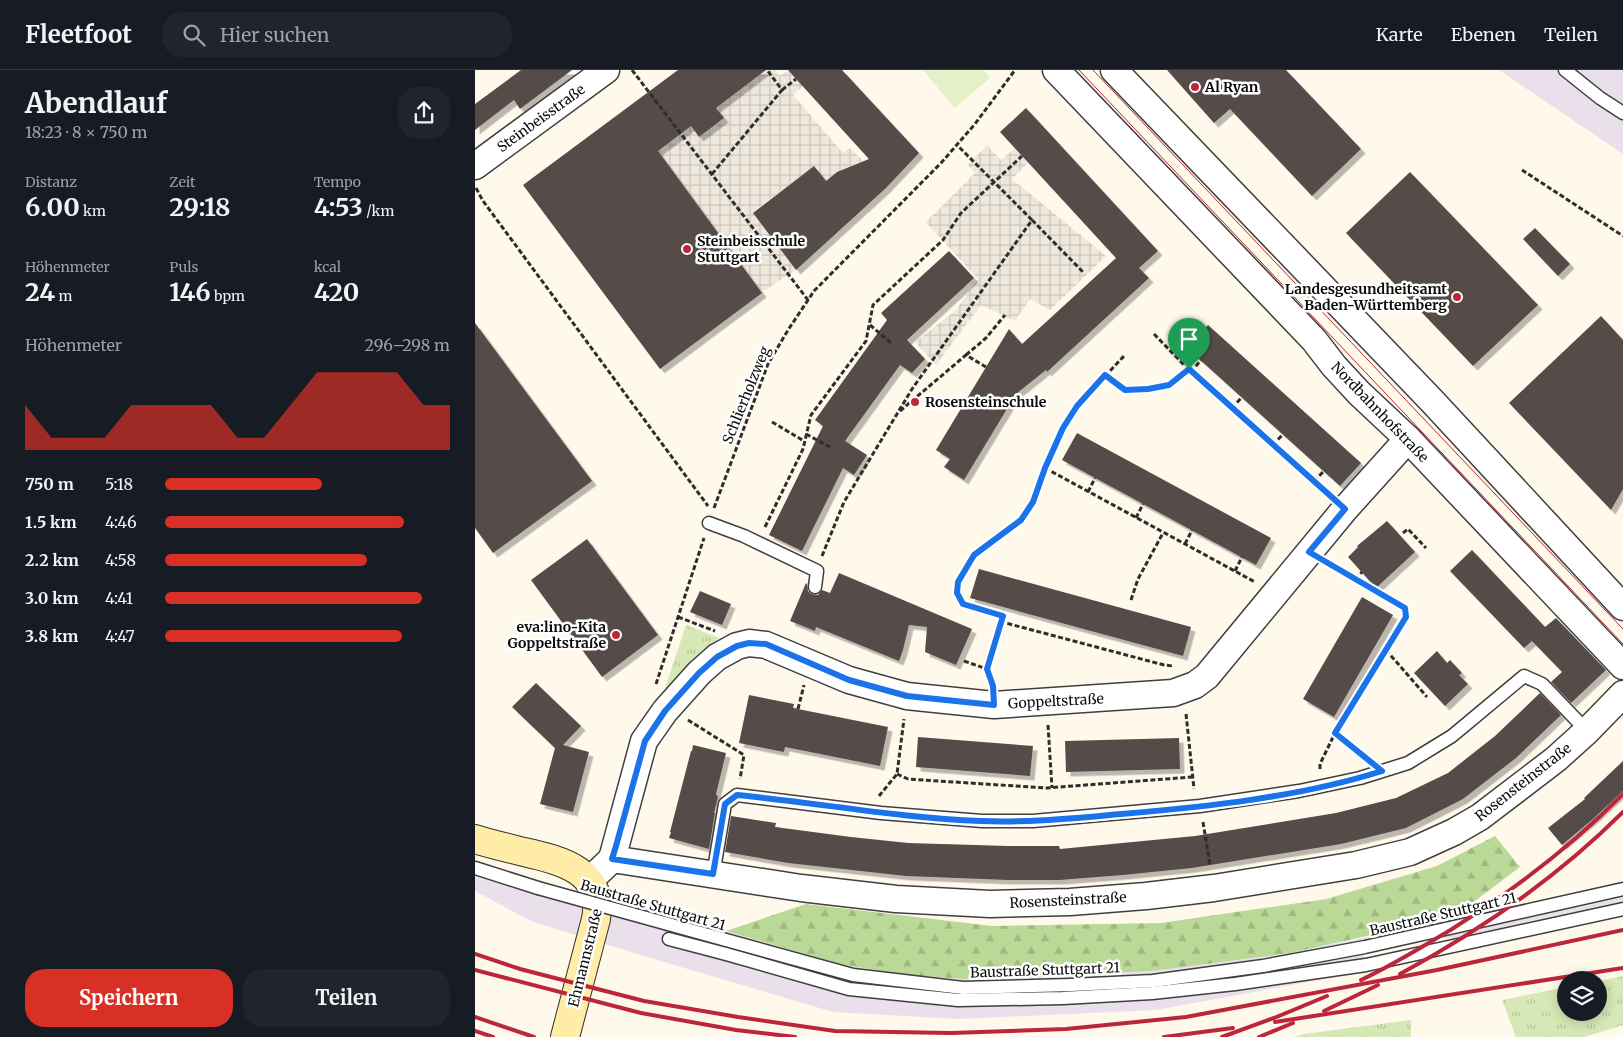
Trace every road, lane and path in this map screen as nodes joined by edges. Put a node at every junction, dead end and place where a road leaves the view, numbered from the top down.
1 (606, 70) edge
2 (633, 70) edge
3 (767, 70) edge
4 (1015, 70) edge
5 (1056, 70) edge
6 (1114, 70) edge
7 (1565, 70) edge
8 (796, 79) dead end
9 (782, 90) junction
10 (1623, 113) edge
11 (957, 145) junction
12 (1022, 156) dead end
13 (475, 166) edge
14 (1521, 170) dead end
15 (712, 174) junction
16 (994, 182) junction
17 (475, 185) edge
18 (1032, 220) junction
19 (1623, 236) edge
20 (1084, 273) dead end
21 (808, 300) junction
22 (1005, 315) dead end
23 (869, 324) junction
24 (1154, 334) dead end
25 (891, 343) dead end
26 (966, 355) junction
27 (1124, 356) dead end
28 (1201, 360) dead end
29 (986, 367) dead end
30 (1190, 371) junction
31 (1105, 375) junction
32 (1242, 397) dead end
33 (1232, 408) junction
34 (898, 413) junction
35 (771, 422) dead end
36 (806, 434) junction
37 (1283, 434) dead end
38 (1408, 439) junction
39 (805, 441) junction
40 (1273, 445) junction
41 (830, 447) dead end
42 (1045, 468) junction
43 (1323, 471) dead end
44 (1095, 478) dead end
45 (1314, 481) junction
46 (1088, 492) junction
47 (1143, 504) dead end
48 (1345, 509) junction
49 (711, 518) junction
50 (1136, 518) junction
51 (1192, 530) dead end
52 (1163, 533) junction
53 (1403, 533) dead end
54 (757, 542) junction
55 (1185, 544) junction
56 (1426, 548) dead end
57 (1309, 552) junction
58 (1242, 557) dead end
59 (817, 571) junction
60 (1235, 571) junction
61 (1362, 572) dead end
62 (1355, 579) junction
63 (815, 587) dead end
64 (1276, 592) junction
65 (1131, 600) dead end
66 (1623, 607) edge
67 (678, 617) junction
68 (1002, 622) junction
69 (737, 646) junction
70 (1386, 650) junction
71 (964, 661) dead end
72 (1623, 666) edge
73 (987, 669) junction
74 (1207, 676) junction
75 (1623, 694) edge
76 (907, 696) junction
77 (1427, 697) dead end
78 (1047, 702) junction
79 (994, 705) junction
80 (674, 714) junction
81 (1587, 731) junction
82 (1335, 733) junction
83 (1382, 771) junction
84 (897, 774) junction
85 (1192, 777) dead end
86 (1321, 786) junction
87 (1052, 788) junction
88 (737, 795) junction
89 (868, 811) junction
90 (475, 839) edge
91 (612, 859) junction
92 (475, 868) edge
93 (713, 874) junction
94 (589, 881) junction
95 (1623, 889) edge
96 (1623, 908) edge
97 (669, 940) dead end
98 (565, 1037) edge

1 - 13 street, Steinbeisstraße
2 - 15 path
3 - 9 path
4 - 11 path, Schlierholzweg
5 - 38 street, Nordbahnhofstraße
6 - 66 street
7 - 10 lane
8 - 9 path
9 - 15 path
11 - 16 path
11 - 21 path, Schlierholzweg
12 - 16 path
14 - 19 path
15 - 21 path
16 - 18 path
16 - 23 path
17 - 49 path
18 - 20 path
18 - 34 path
21 - 49 path, Schlierholzweg
22 - 26 path
23 - 25 path
23 - 36 path
24 - 30 path
26 - 29 path
26 - 34 path
27 - 31 path
28 - 30 path
30 - 31 path
30 - 33 path
31 - 42 path
32 - 33 path
33 - 40 path
34 - 59 path
35 - 39 path
36 - 39 path
36 - 41 path
37 - 40 path
38 - 48 street, Goppeltstraße
38 - 72 street, Nordbahnhofstraße
39 - 54 path
40 - 45 path
42 - 46 path
42 - 68 path
43 - 45 path
44 - 46 path
45 - 48 path
46 - 50 path
47 - 50 path
48 - 57 street, Goppeltstraße
49 - 54 lane
49 - 67 path, Schlierholzweg
50 - 52 path
51 - 55 path
52 - 55 path
52 - 65 path
53 - 56 path
54 - 59 lane
55 - 60 path
57 - 62 path
57 - 64 street, Goppeltstraße
58 - 60 path
59 - 63 lane
60 - 64 path
61 - 62 path
62 - 70 path
64 - 74 street, Goppeltstraße
67 - 69 path
67 - 80 path, Schlierholzweg
68 - 73 path
68 - 74 path
69 - 76 street, Goppeltstraße
69 - 80 street, Goppeltstraße
70 - 77 path
70 - 82 path
71 - 73 path
73 - 79 path
74 - 78 street, Goppeltstraße
75 - 81 street, Rosensteinstraße
76 - 79 street, Goppeltstraße
76 - 84 path
78 - 79 street, Goppeltstraße
78 - 87 path
80 - 88 path
80 - 91 street, Goppeltstraße
81 - 83 lane
81 - 93 street, Rosensteinstraße
82 - 83 path
82 - 86 path
83 - 86 lane
84 - 87 path
84 - 89 path
85 - 87 path
86 - 89 lane
88 - 89 lane
88 - 93 lane
90 - 94 street
91 - 93 street, Rosensteinstraße
91 - 94 street
92 - 95 lane, Baustraße Stuttgart 21, bridge
94 - 98 street, Ehmannstraße
96 - 97 lane, Baustraße Stuttgart 21

